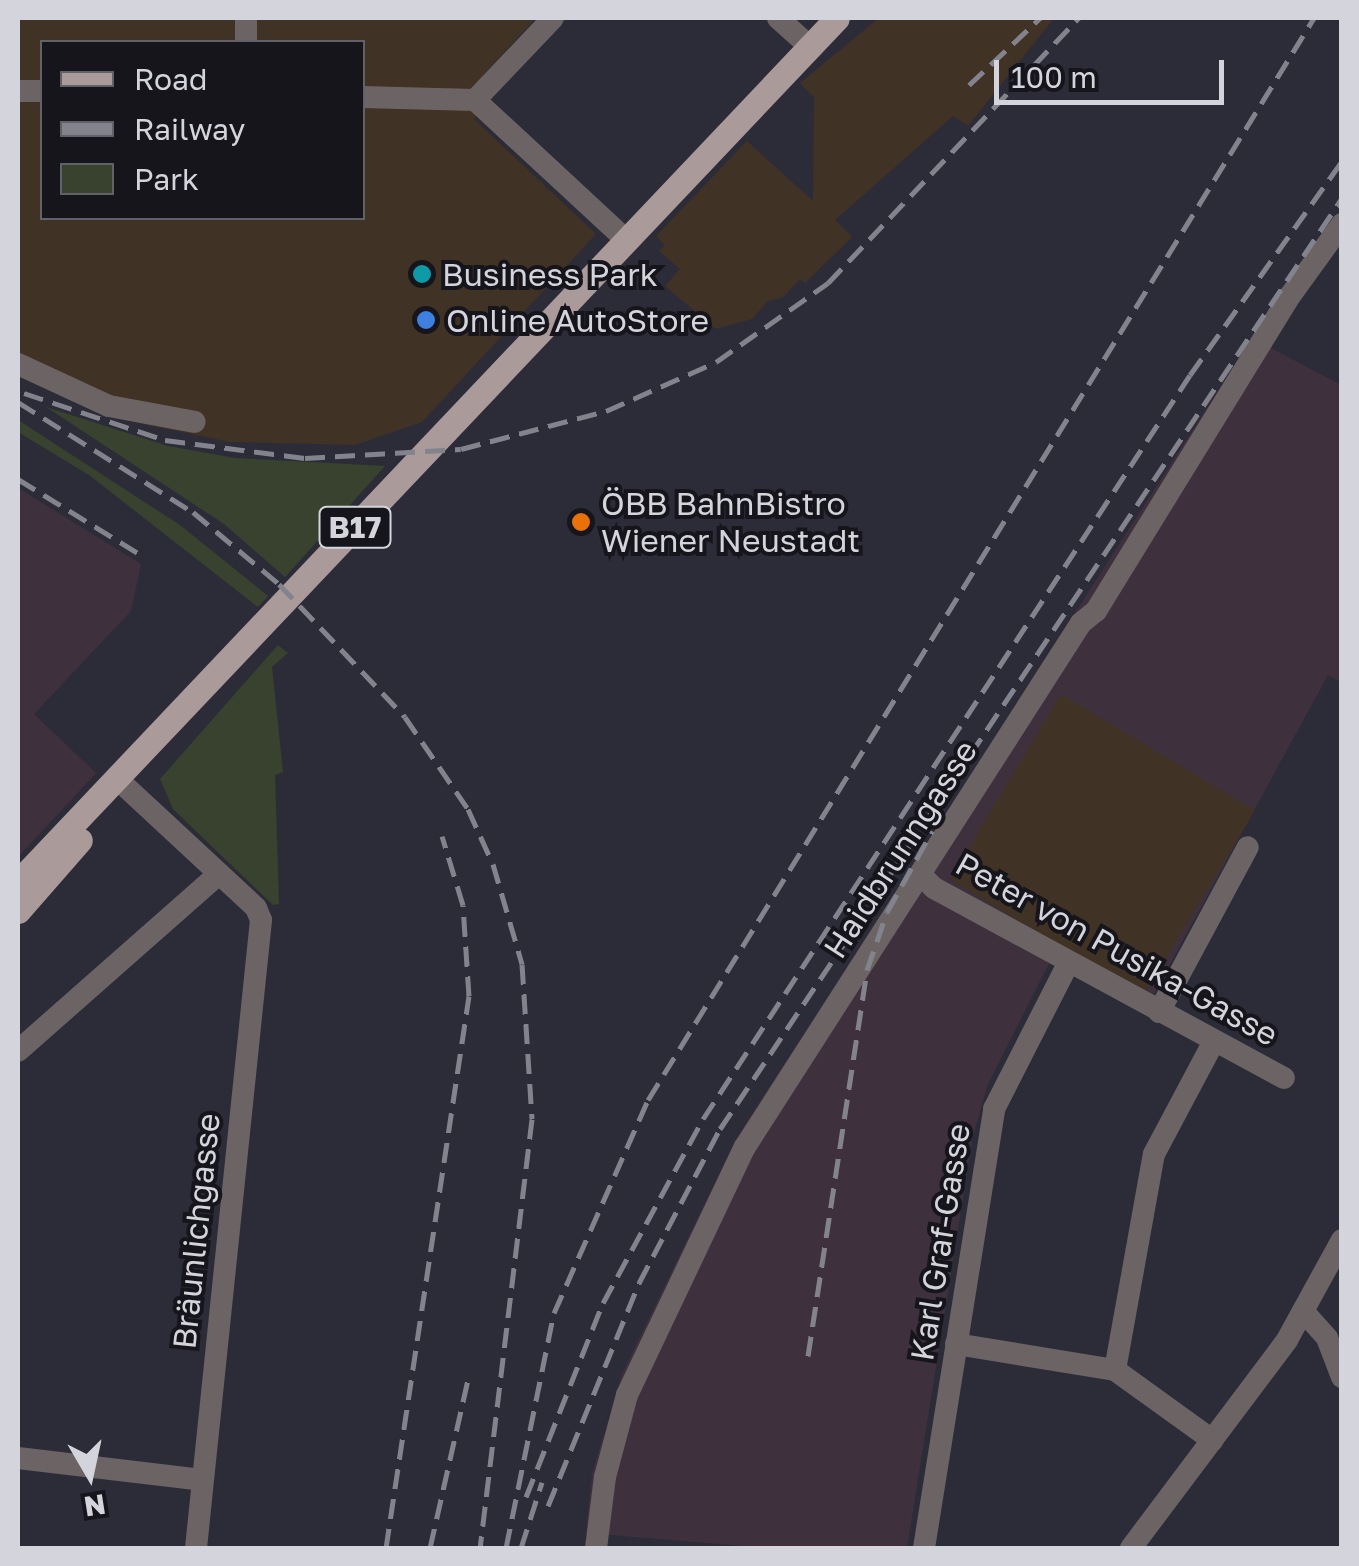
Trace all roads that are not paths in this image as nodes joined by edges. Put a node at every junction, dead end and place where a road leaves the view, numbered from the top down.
1 (553, 18) edge
2 (778, 18) edge
3 (837, 18) edge
4 (809, 46) junction
5 (365, 97) edge
6 (475, 100) junction
7 (1342, 224) edge
8 (626, 240) junction
9 (18, 364) edge
10 (194, 422) dead end
11 (192, 706) junction
12 (127, 788) junction
13 (1248, 847) dead end
14 (219, 874) junction
15 (922, 874) junction
16 (18, 882) edge
17 (18, 911) edge
18 (1069, 962) junction
19 (1159, 1012) junction
20 (1214, 1041) junction
21 (18, 1051) edge
22 (1284, 1078) dead end
23 (1342, 1240) edge
24 (1303, 1311) junction
25 (956, 1344) junction
26 (1116, 1370) junction
27 (1342, 1377) edge
28 (1212, 1440) junction
29 (18, 1458) edge
30 (202, 1480) junction
31 (196, 1548) edge
32 (597, 1548) edge
33 (924, 1548) edge
34 (1131, 1548) edge

1 - 6 street
2 - 4 street
3 - 4 main road, B17
4 - 8 main road, B17
5 - 6 street
6 - 8 street
7 - 15 street, Haidbrunngasse
8 - 11 main road, B17
9 - 10 street
11 - 12 main road, B17
11 - 16 main road, B17
12 - 14 street
12 - 17 main road, B17
13 - 19 street
14 - 21 street
14 - 30 street, Bräunlichgasse
15 - 18 street, Peter von Pusika-Gasse
15 - 32 street, Haidbrunngasse
18 - 19 street, Peter von Pusika-Gasse
18 - 25 street, Karl Graf-Gasse
19 - 20 street, Peter von Pusika-Gasse
20 - 22 street, Peter von Pusika-Gasse
20 - 26 street
23 - 24 street
24 - 27 street
24 - 28 street
25 - 26 street
25 - 33 street, Karl Graf-Gasse
26 - 28 street
28 - 34 street
29 - 30 street
30 - 31 street, Bräunlichgasse

